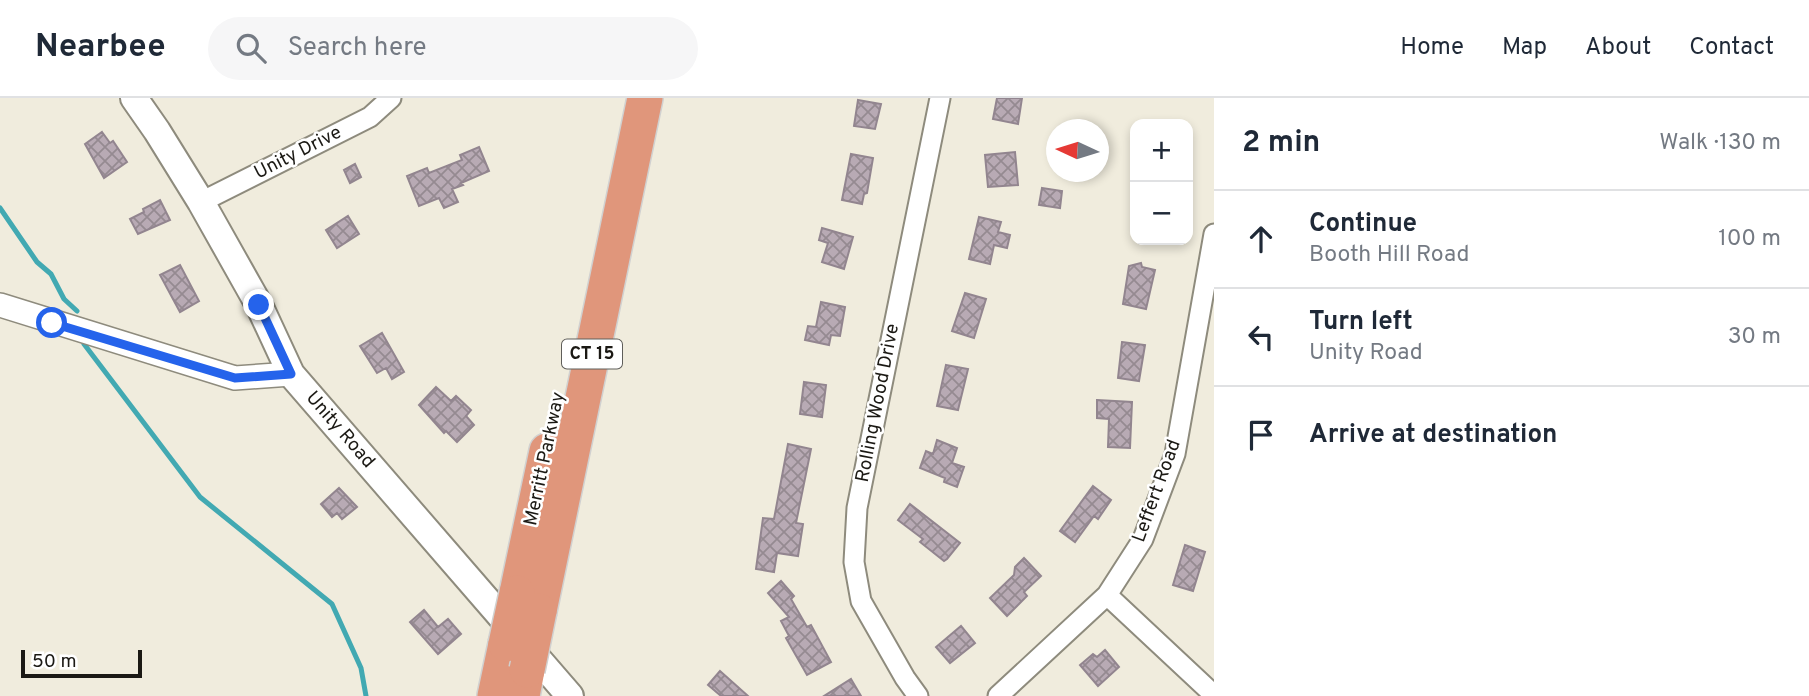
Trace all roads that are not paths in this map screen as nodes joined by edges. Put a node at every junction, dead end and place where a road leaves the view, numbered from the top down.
1 (134, 98) edge
2 (391, 98) edge
3 (622, 98) edge
4 (645, 98) edge
5 (940, 98) edge
6 (201, 202) junction
7 (1214, 234) edge
8 (0, 305) edge
9 (291, 374) junction
10 (1107, 595) junction
11 (528, 602) junction
12 (518, 670) edge
13 (1214, 695) edge
14 (495, 696) edge
15 (569, 696) edge
16 (918, 696) edge
17 (998, 696) edge

1 - 6 main road, Unity Road
2 - 6 street, Unity Drive
3 - 11 highway, Merritt Parkway / CT 15
4 - 11 highway, Merritt Parkway / CT 15
5 - 16 street, Rolling Wood Drive
6 - 9 main road, Unity Road
7 - 10 street, Leffert Road
8 - 9 street
9 - 15 main road, Unity Road
10 - 13 street
10 - 17 street, Leffert Road
11 - 12 highway, Merritt Parkway / CT 15, bridge
12 - 14 highway, Merritt Parkway / CT 15

